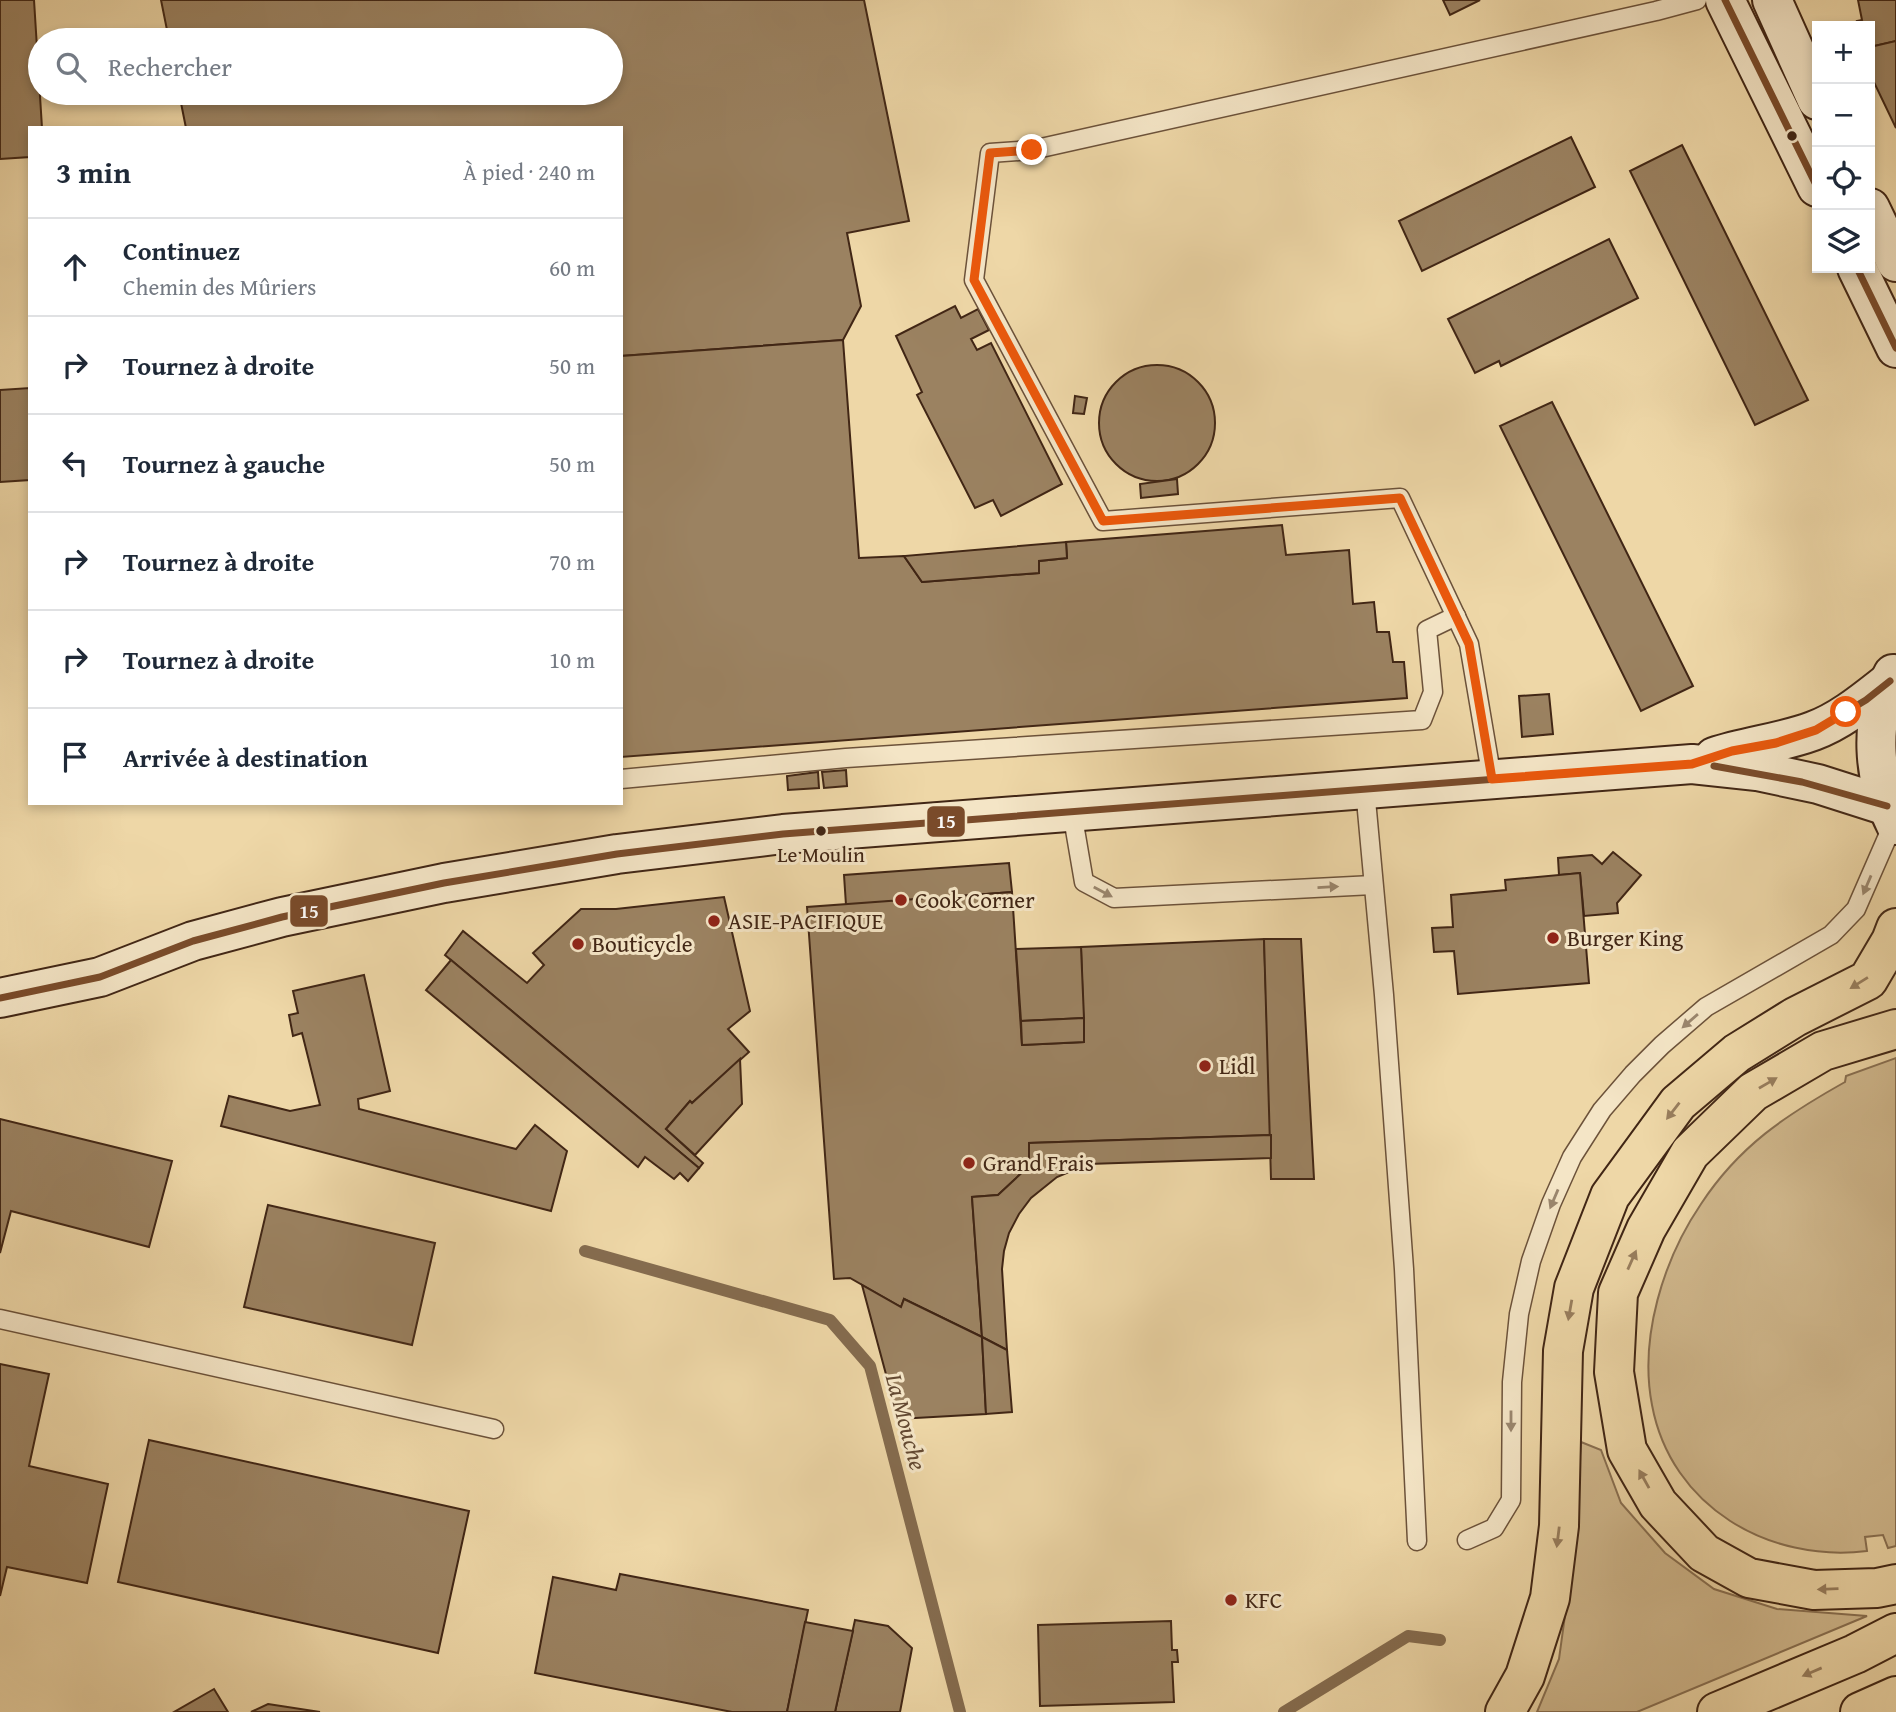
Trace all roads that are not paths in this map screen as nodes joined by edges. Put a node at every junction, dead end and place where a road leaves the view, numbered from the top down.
1 (1697, 0) edge
2 (1725, 0) edge
3 (1772, 0) edge
4 (1812, 89) edge
5 (1812, 177) edge
6 (1871, 210) edge
7 (1896, 262) edge
8 (1859, 273) edge
9 (1896, 348) edge
10 (1456, 616) junction
11 (1893, 675) edge
12 (1692, 764) junction
13 (623, 779) edge
14 (1492, 779) junction
15 (1365, 789) junction
16 (1072, 812) junction
17 (1892, 818) edge
18 (1373, 885) junction
19 (1896, 928) edge
20 (0, 998) edge
21 (1896, 1029) edge
22 (0, 1319) edge
23 (494, 1429) dead end
24 (1467, 1540) dead end
25 (1417, 1541) dead end
26 (1896, 1584) edge
27 (1896, 1633) edge
28 (1896, 1696) edge
29 (1505, 1712) edge
30 (1717, 1712) edge
31 (1860, 1712) edge

1 - 10 lane
2 - 5 street
3 - 4 street
6 - 7 street
8 - 9 street
10 - 13 lane
10 - 14 lane
11 - 12 street
11 - 17 street
12 - 14 street
12 - 17 street
14 - 15 street
15 - 16 street
15 - 18 lane
16 -> 18 lane
16 - 20 street
17 -> 24 lane
18 - 25 lane
19 -> 29 highway
26 -> 21 highway
22 - 23 lane
27 -> 30 highway
28 - 31 highway

